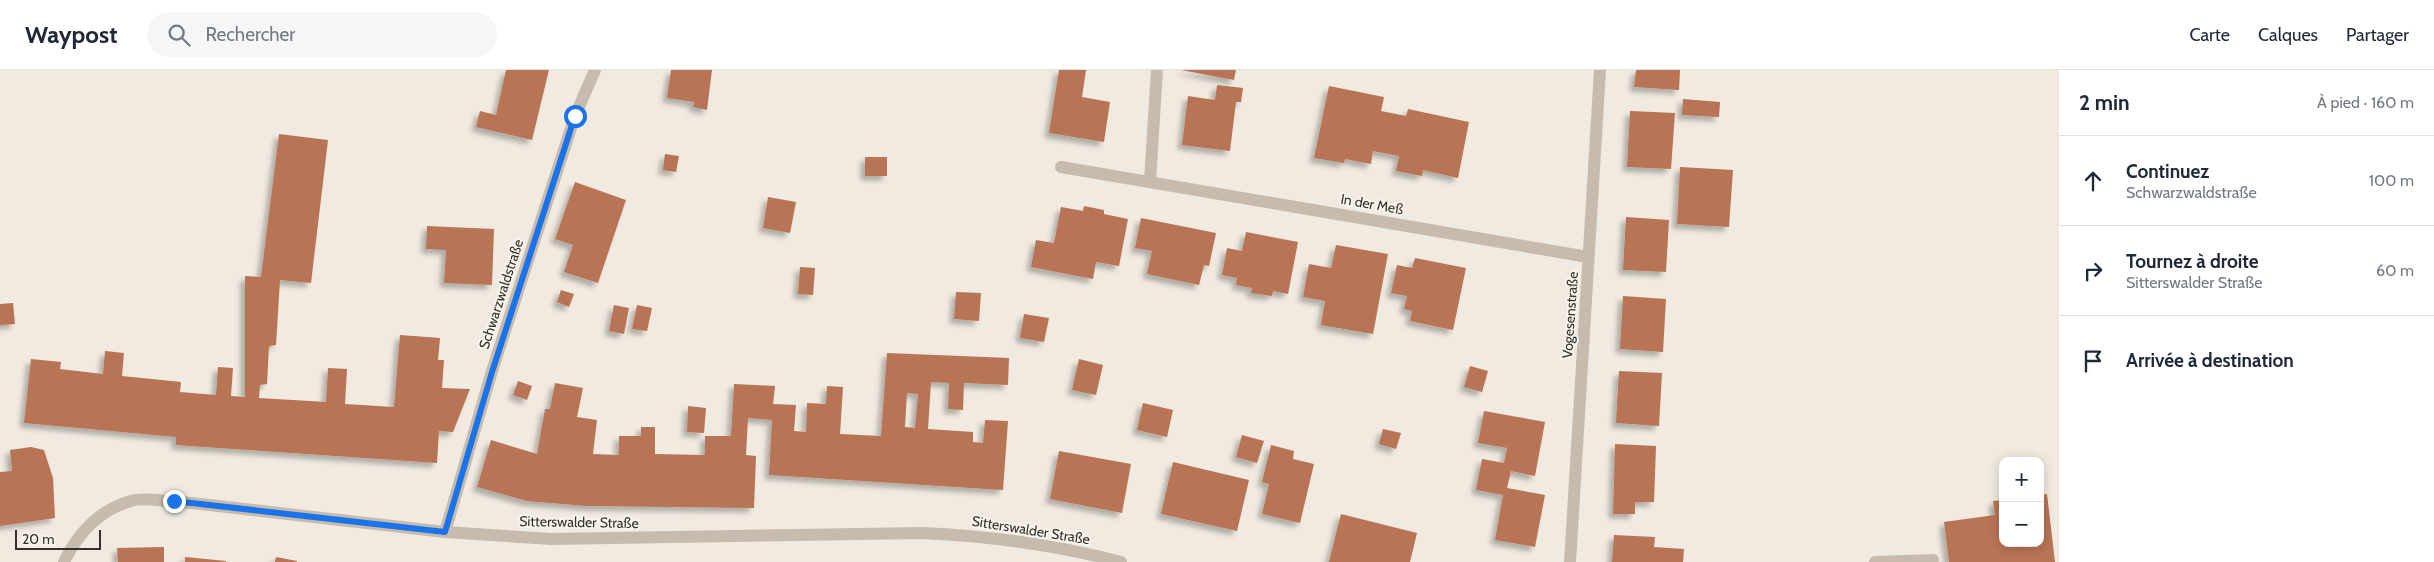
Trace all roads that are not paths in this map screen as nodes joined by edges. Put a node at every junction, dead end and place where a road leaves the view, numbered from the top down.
1 (595, 70) edge
2 (1157, 70) edge
3 (1600, 70) edge
4 (1061, 167) dead end
5 (1150, 181) junction
6 (1588, 257) junction
7 (445, 532) junction
8 (1933, 560) dead end
9 (64, 562) edge
10 (1121, 562) edge
11 (1570, 562) edge
12 (1875, 562) edge

1 - 7 street, Schwarzwaldstraße
2 - 5 street
3 - 6 street, Vogesenstraße
4 - 5 street, In der Meß
5 - 6 street, In der Meß
6 - 11 street, Vogesenstraße
7 - 9 street, Sitterswalder Straße
7 - 10 street, Sitterswalder Straße
8 - 12 street

